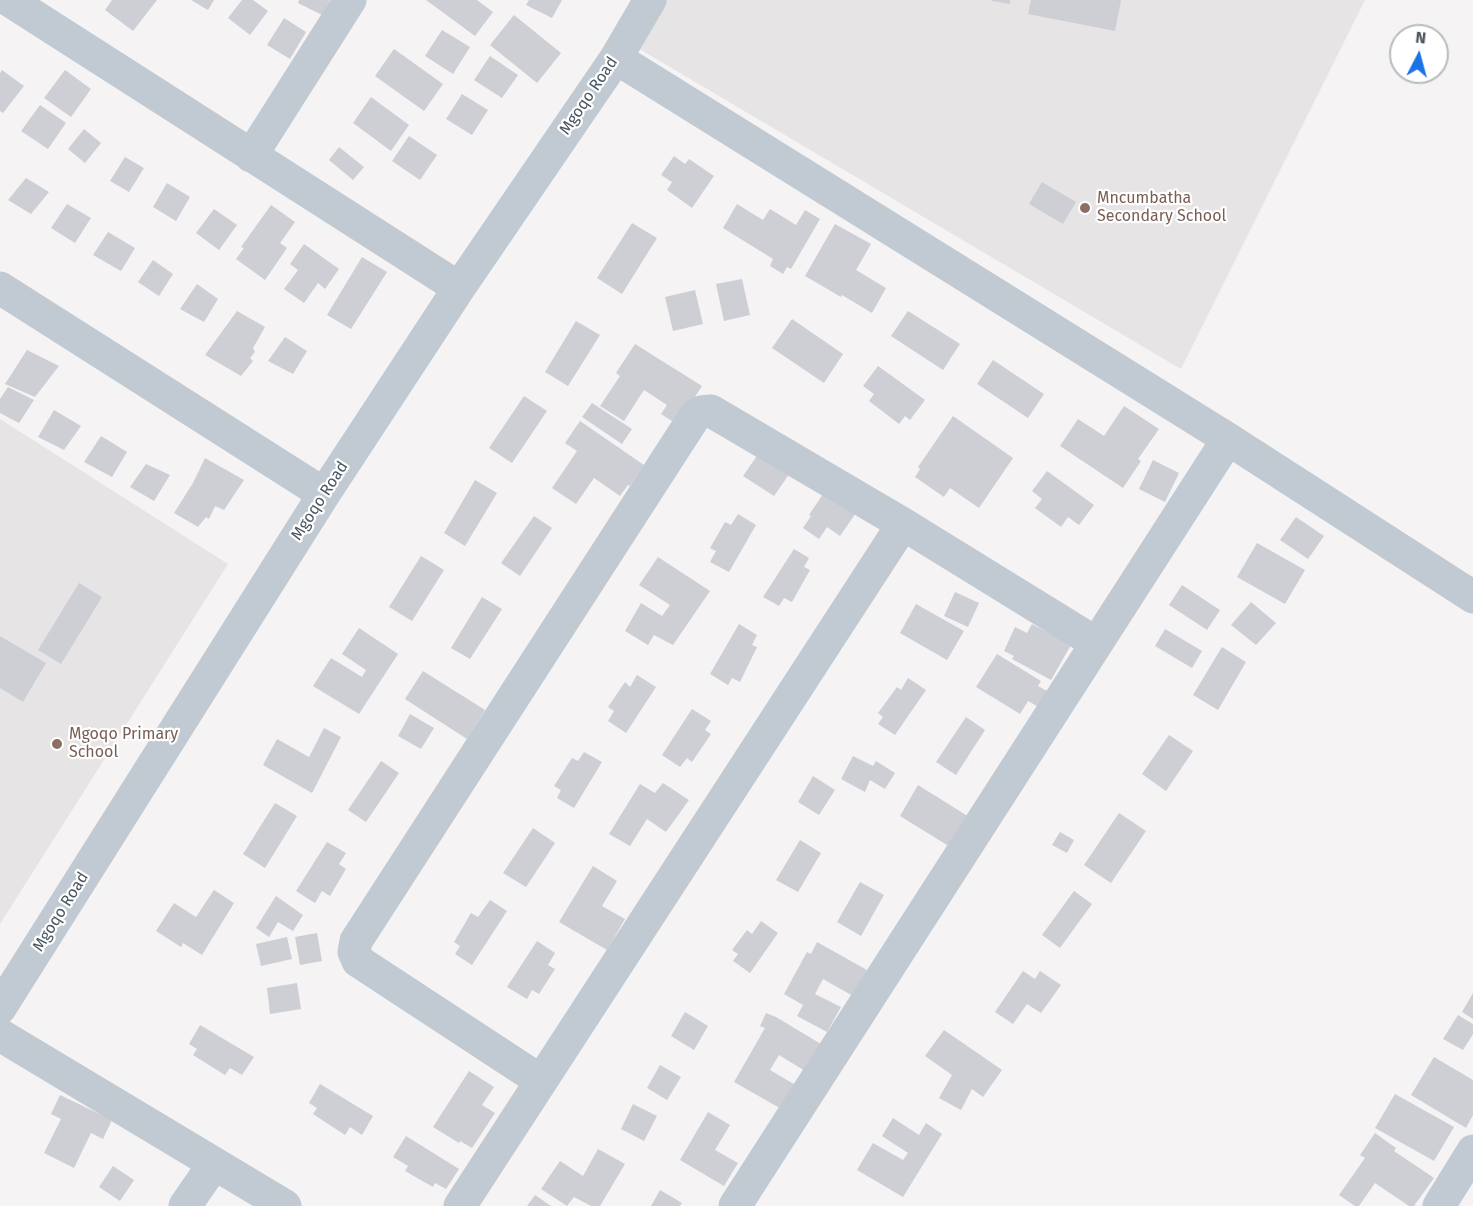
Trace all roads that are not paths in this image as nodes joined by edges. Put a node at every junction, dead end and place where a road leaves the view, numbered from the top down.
1 (9, 0) edge
2 (350, 0) edge
3 (650, 0) edge
4 (616, 58) junction
5 (251, 156) junction
6 (0, 288) edge
7 (459, 288) junction
8 (1228, 439) junction
9 (324, 494) junction
10 (903, 524) junction
11 (1473, 597) edge
12 (1096, 643) junction
13 (0, 1008) edge
14 (0, 1035) edge
15 (541, 1081) junction
16 (1473, 1151) edge
17 (214, 1164) junction
18 (185, 1206) edge
19 (285, 1206) edge
20 (460, 1206) edge
21 (735, 1206) edge
22 (1438, 1206) edge

1 - 5 street
2 - 5 street
3 - 4 street, Mgoqo Road
4 - 7 street, Mgoqo Road
4 - 8 street
5 - 7 street
6 - 9 street
7 - 9 street, Mgoqo Road
8 - 11 street
8 - 12 street
9 - 13 street, Mgoqo Road
10 - 12 street
10 - 15 street
10 - 15 street
12 - 21 street
14 - 17 street
15 - 20 street
16 - 22 street
17 - 18 street
17 - 19 street

